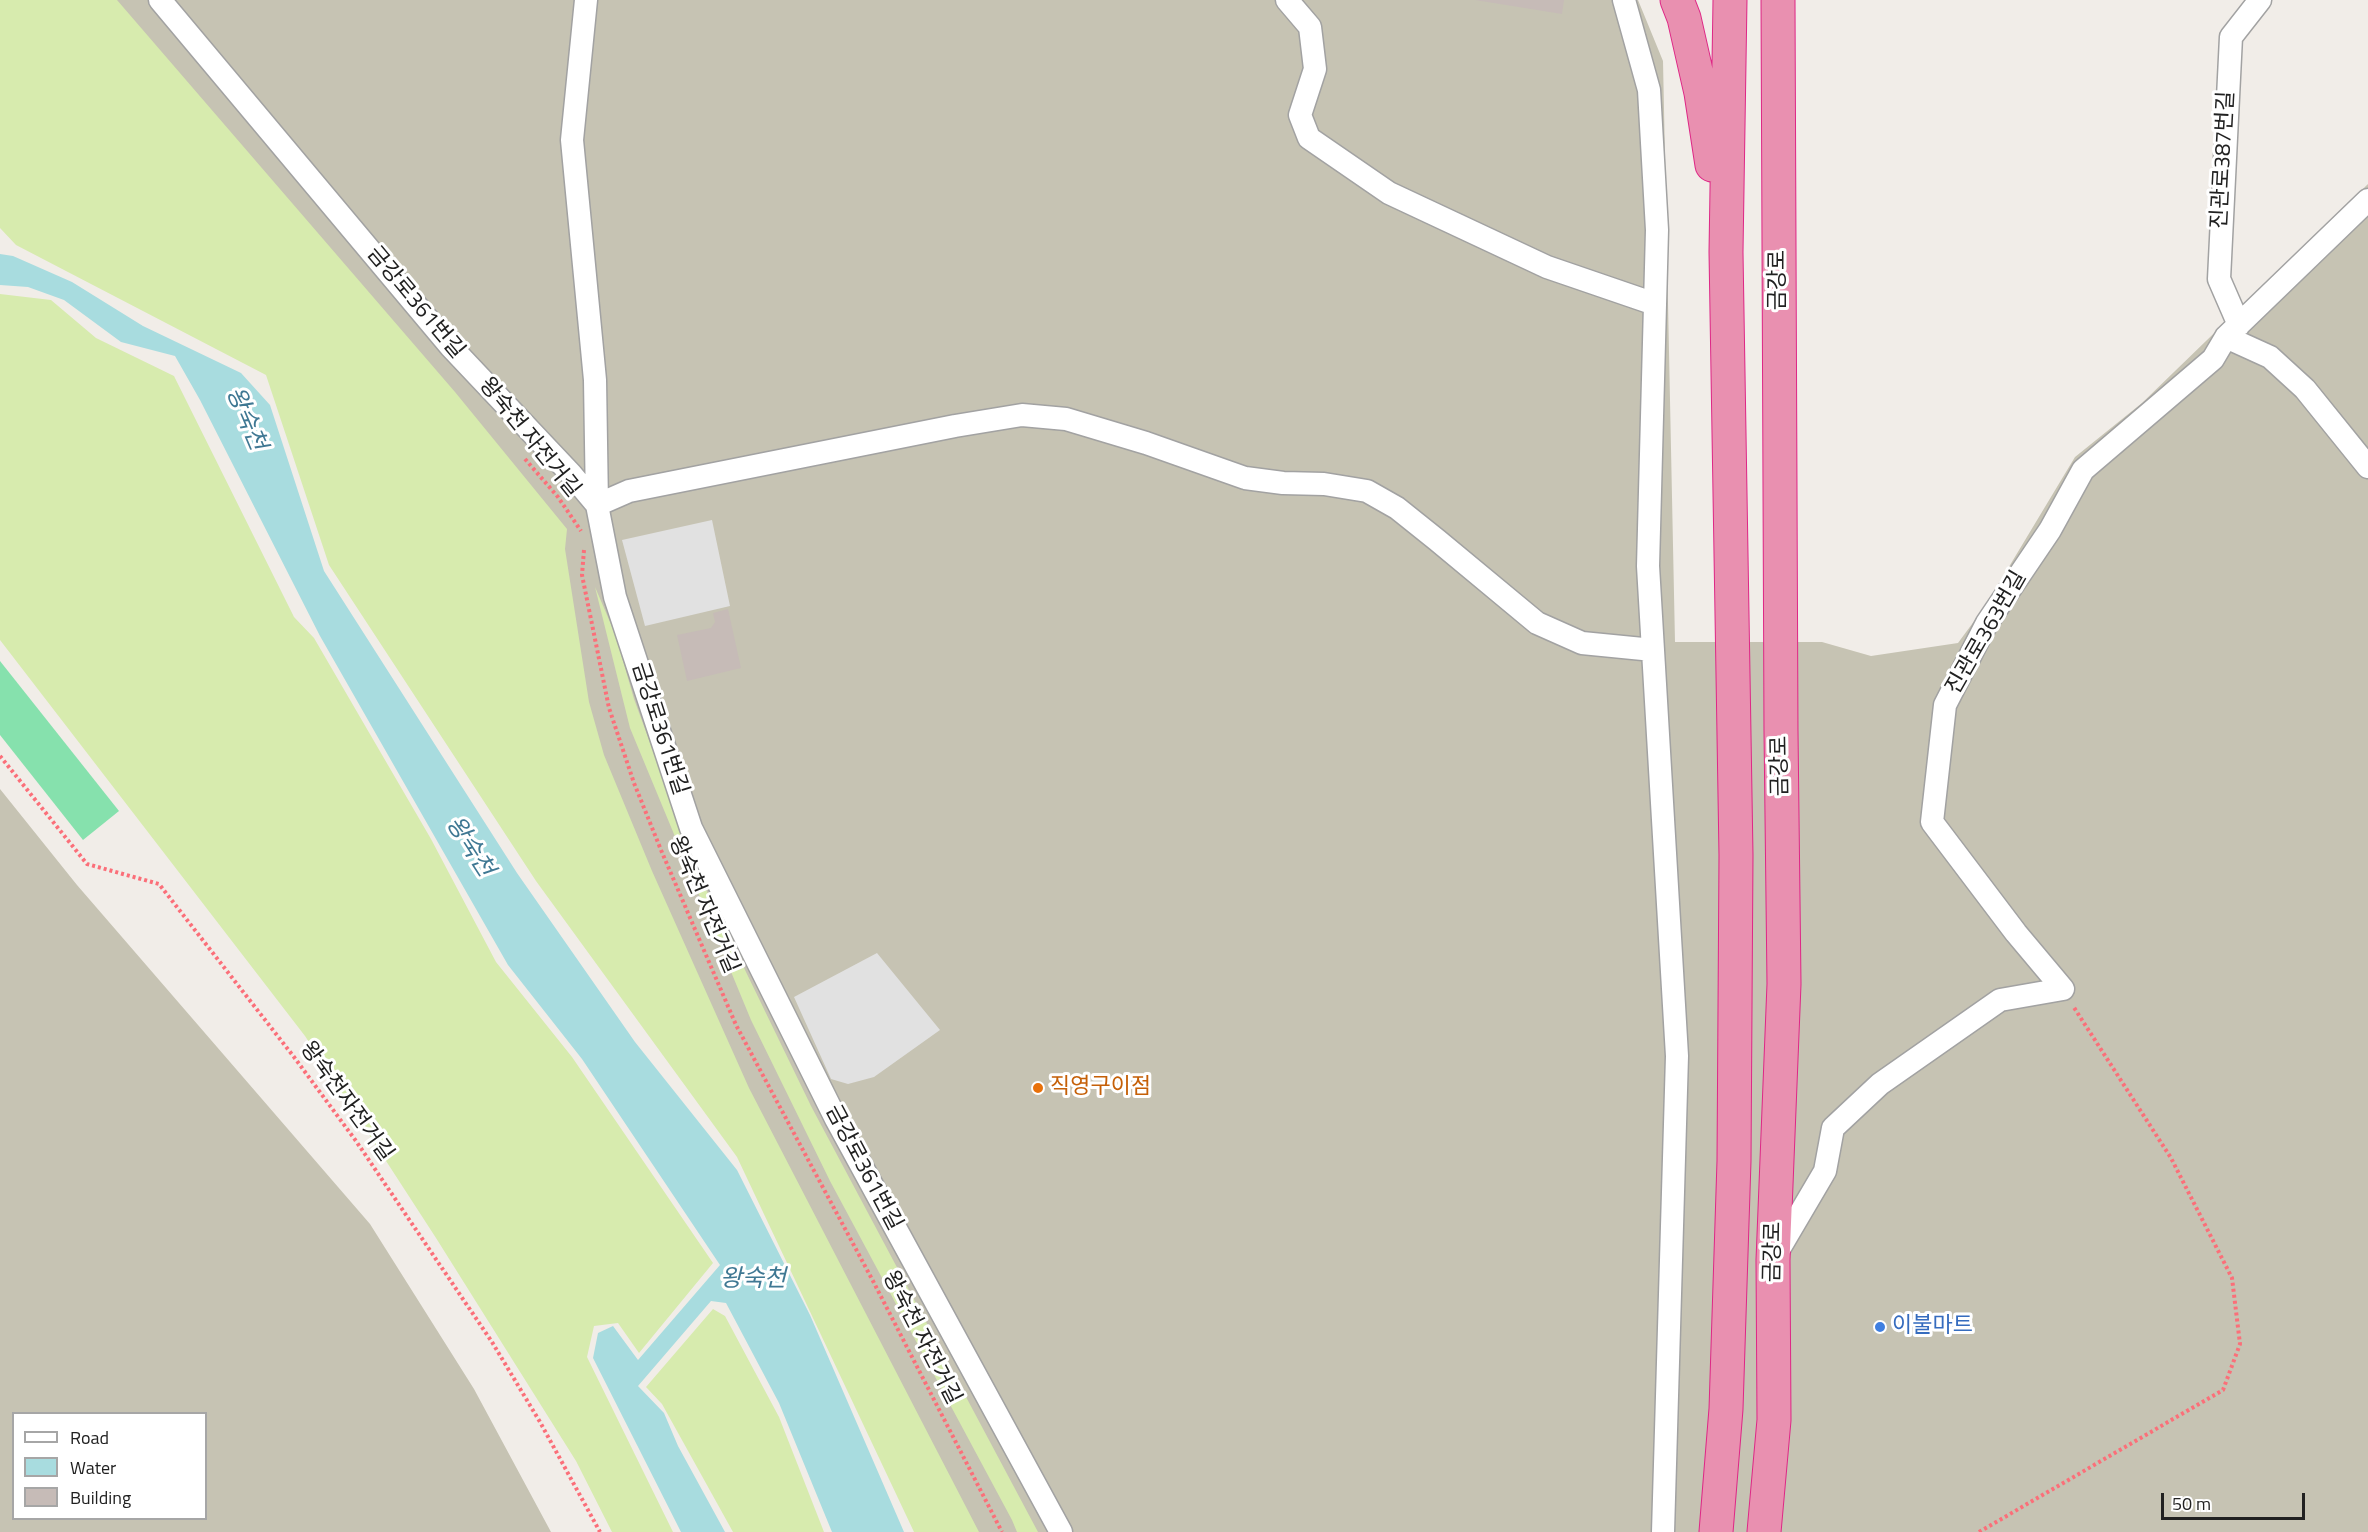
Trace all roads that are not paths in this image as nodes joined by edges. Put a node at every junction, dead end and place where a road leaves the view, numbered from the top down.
1 (160, 0) edge
2 (586, 0) edge
3 (1287, 0) edge
4 (1624, 0) edge
5 (1677, 0) edge
6 (1730, 0) edge
7 (1778, 0) edge
8 (2260, 0) edge
9 (2368, 200) edge
10 (1726, 252) junction
11 (1655, 304) junction
12 (2233, 331) junction
13 (2368, 467) edge
14 (597, 505) junction
15 (1653, 650) junction
16 (1773, 1260) junction
17 (1726, 1409) junction
18 (1061, 1532) edge
19 (1663, 1532) edge
20 (1702, 1532) edge
21 (1716, 1532) edge
22 (1764, 1532) edge

1 - 14 street, 금강로361번길
2 - 14 street
3 - 11 street
4 - 11 street
5 - 10 highway
6 - 10 highway, 금강로
7 - 16 highway, 금강로
8 - 12 street, 진관로387번길
9 - 12 street, 진관로363번길
10 - 17 highway, 금강로
11 - 15 street
12 - 13 street
12 - 16 street, 진관로363번길
14 - 15 street
14 - 18 street, 금강로361번길
15 - 19 street
16 - 22 highway, 금강로
17 - 20 highway
17 - 21 highway, 금강로

